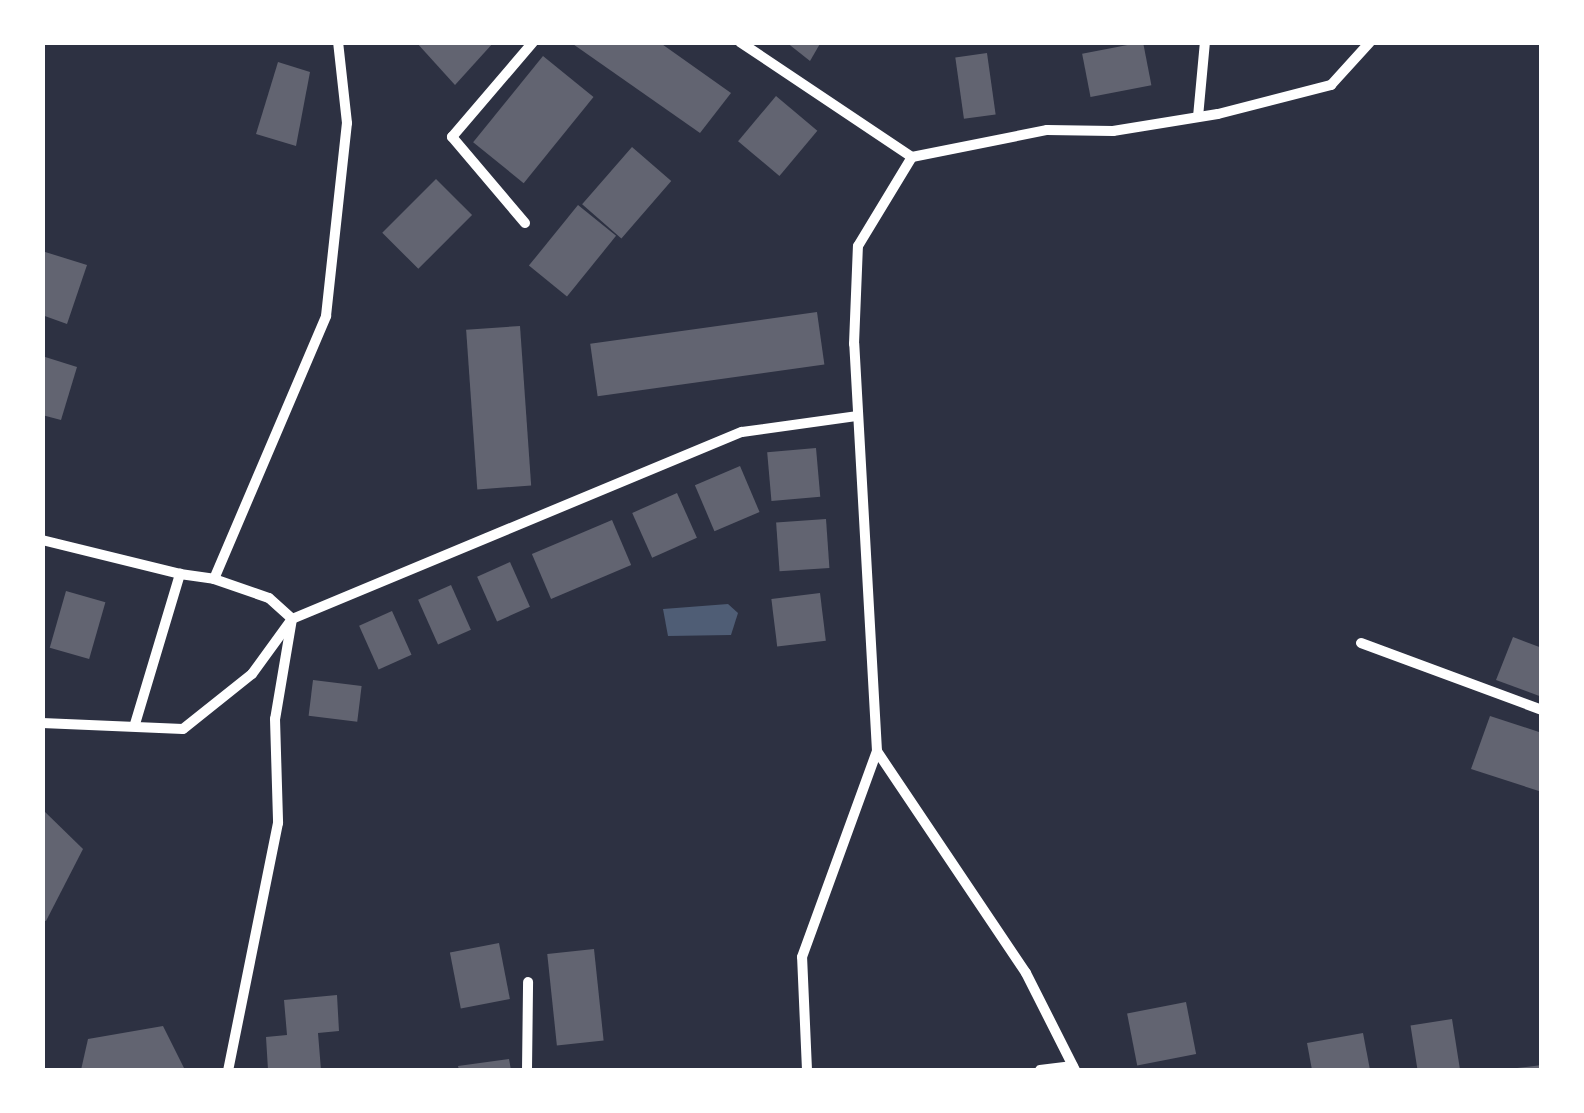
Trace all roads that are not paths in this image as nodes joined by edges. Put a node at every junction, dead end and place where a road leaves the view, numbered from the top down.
1 (338, 42) edge
2 (533, 42) edge
3 (740, 42) edge
4 (1205, 42) edge
5 (1370, 42) edge
6 (1198, 117) junction
7 (912, 157) junction
8 (525, 222) dead end
9 (858, 416) junction
10 (42, 540) edge
11 (180, 574) junction
12 (214, 578) junction
13 (292, 619) junction
14 (1362, 643) dead end
15 (1542, 710) edge
16 (42, 723) edge
17 (135, 724) junction
18 (877, 751) junction
19 (528, 982) dead end
20 (1074, 1068) edge
21 (228, 1070) edge
22 (528, 1070) edge
23 (807, 1070) edge
24 (1040, 1070) edge

1 - 12 street
2 - 8 street
3 - 7 street
4 - 6 street
5 - 6 street
6 - 7 street
7 - 9 street
9 - 13 street
9 - 18 street
10 - 11 street
11 - 12 street
11 - 17 street
12 - 13 street
13 - 17 street
13 - 21 street
14 - 15 street
16 - 17 street
18 - 20 street
18 - 23 street
19 - 22 street
20 - 24 street

